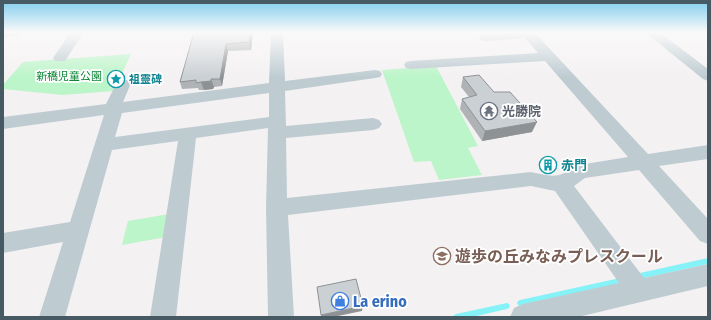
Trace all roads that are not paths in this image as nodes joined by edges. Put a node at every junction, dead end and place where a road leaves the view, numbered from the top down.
1 (68, 47) edge
2 (278, 47) edge
3 (540, 47) edge
4 (671, 47) edge
5 (549, 57) junction
6 (60, 58) dead end
7 (411, 65) dead end
8 (375, 74) dead end
9 (708, 75) edge
10 (123, 83) dead end
11 (277, 87) junction
12 (113, 109) junction
13 (3, 123) edge
14 (373, 124) dead end
15 (277, 127) junction
16 (188, 134) junction
17 (104, 145) junction
18 (708, 152) edge
19 (644, 162) junction
20 (560, 182) junction
21 (277, 208) junction
22 (78, 230) junction
23 (708, 234) edge
24 (3, 243) edge
25 (708, 275) edge
26 (639, 291) junction
27 (52, 317) edge
28 (162, 317) edge
29 (281, 317) edge
30 (523, 317) edge

1 - 6 street
2 - 11 street
3 - 5 street
4 - 9 street
5 - 7 street
5 - 19 street
8 - 11 street
10 - 12 street
11 - 12 street
11 - 15 street
12 - 13 street
12 - 17 street
14 - 15 street
15 - 16 street
15 - 21 street
16 - 17 street
16 - 28 street
17 - 22 street
18 - 19 street
19 - 20 street
19 - 23 street
20 - 21 street
20 - 26 street
21 - 29 street
22 - 24 street
22 - 27 street
25 - 26 street
26 - 30 street

